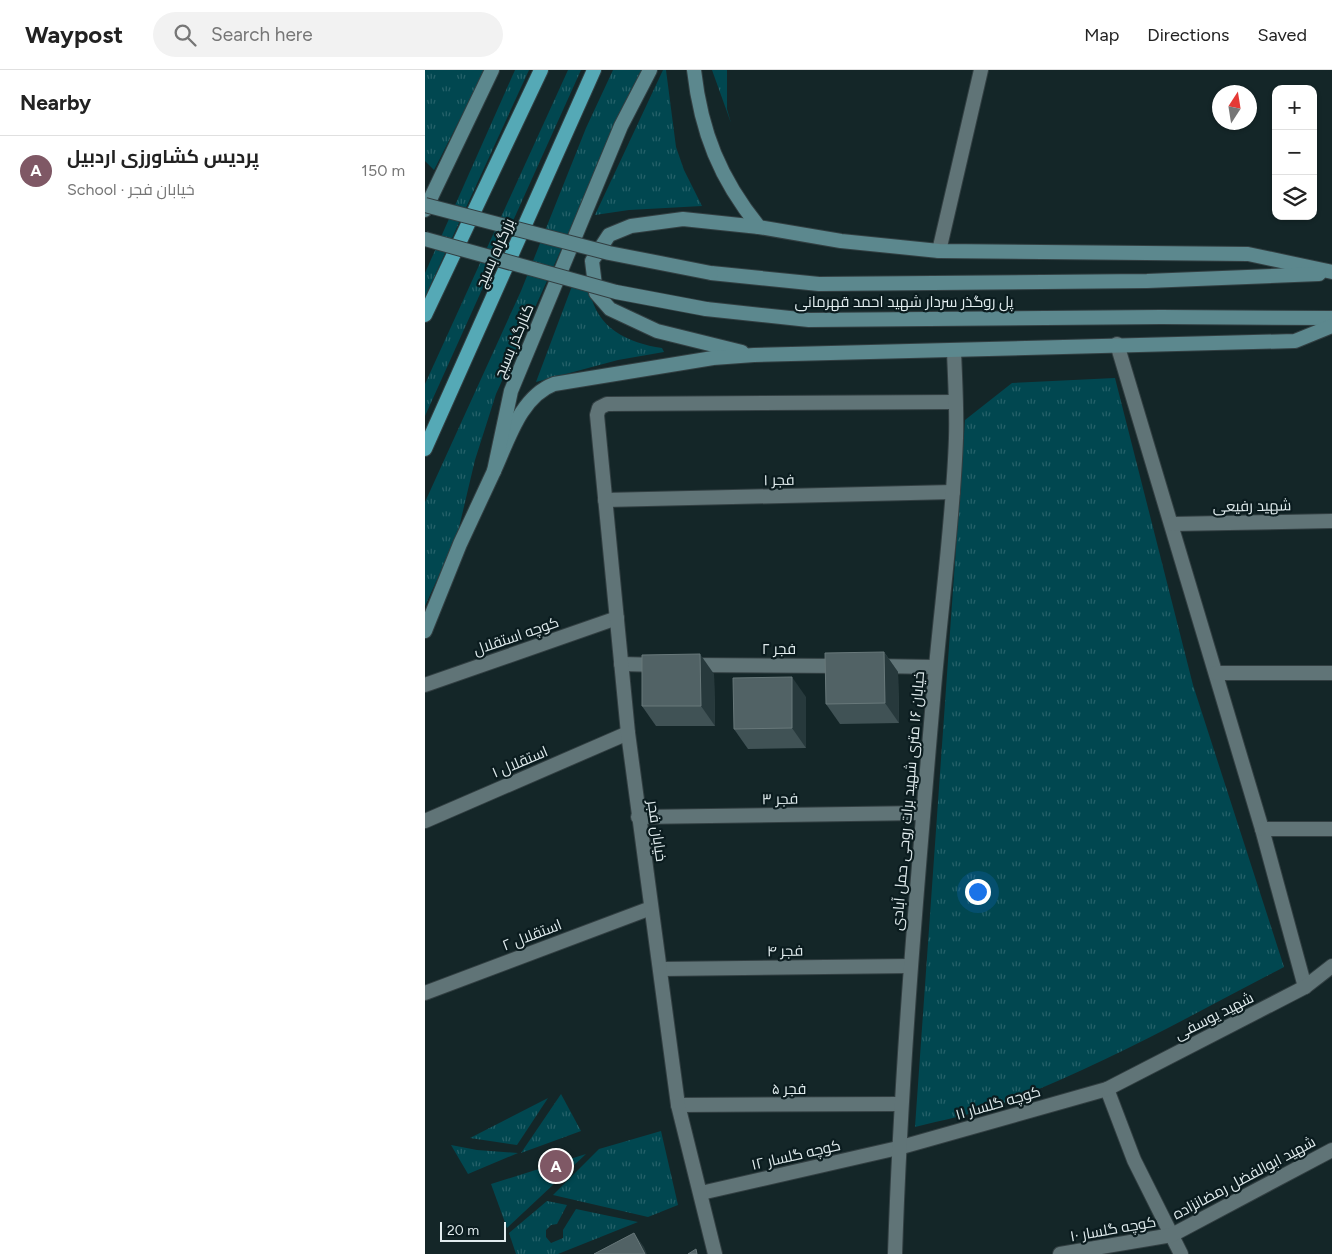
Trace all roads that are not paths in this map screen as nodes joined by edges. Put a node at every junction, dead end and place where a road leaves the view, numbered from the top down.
1 (492, 70) edge
2 (541, 70) edge
3 (594, 70) edge
4 (650, 70) edge
5 (694, 70) edge
6 (981, 70) edge
7 (425, 205) edge
8 (425, 210) edge
9 (759, 227) junction
10 (425, 239) edge
11 (939, 251) junction
12 (1332, 273) edge
13 (425, 315) edge
14 (1332, 318) edge
15 (1332, 326) edge
16 (1117, 344) junction
17 (954, 351) junction
18 (754, 354) junction
19 (955, 402) junction
20 (425, 450) edge
21 (493, 472) junction
22 (953, 492) junction
23 (605, 500) junction
24 (1332, 521) edge
25 (1172, 524) junction
26 (617, 618) junction
27 (425, 631) edge
28 (621, 664) junction
29 (935, 667) junction
30 (1216, 673) junction
31 (1332, 673) edge
32 (425, 685) edge
33 (628, 733) junction
34 (923, 813) junction
35 (638, 817) junction
36 (425, 821) edge
37 (1262, 829) junction
38 (1332, 829) edge
39 (651, 908) junction
40 (911, 966) junction
41 (1332, 966) edge
42 (661, 969) junction
43 (1305, 986) junction
44 (425, 993) edge
45 (1107, 1089) junction
46 (901, 1104) junction
47 (678, 1105) junction
48 (898, 1148) junction
49 (1332, 1150) edge
50 (701, 1193) junction
51 (1172, 1235) junction
52 (715, 1254) edge
53 (895, 1254) edge
54 (1060, 1254) edge
55 (1181, 1254) edge

1 - 8 main road
2 - 13 highway
3 - 20 highway, بزرگراه بسیج
4 - 21 main road, کنارگذر بسیج
5 - 9 main road
6 - 11 street
7 - 12 main road, پل روگذر سردار شهید احمد قهرمانی, bridge
9 - 11 main road
9 - 18 main road
10 - 14 main road, پل روگذر سردار شهید احمد قهرمانی, bridge
11 - 12 main road
15 - 16 main road
16 - 17 main road
16 - 25 street
17 - 18 main road
17 - 19 street, خیابان ۱۶ متری شهید برات روحی حمل آبادی
18 - 21 main road
19 - 22 street, خیابان ۱۶ متری شهید برات روحی حمل آبادی
19 - 23 street, خیابان فجر
21 - 27 main road, کنارگذر بسیج
22 - 23 street, فجر ۱
22 - 29 street, خیابان ۱۶ متری شهید برات روحی حمل آبادی
23 - 26 street, خیابان فجر
24 - 25 street, شهید رفیعی
25 - 30 street
26 - 28 street, خیابان فجر
26 - 32 street, کوچه استقلال
28 - 29 street, فجر ۲
28 - 33 street, خیابان فجر
29 - 34 street, خیابان ۱۶ متری شهید برات روحی حمل آبادی
30 - 31 street
30 - 37 street
33 - 35 street, خیابان فجر
33 - 36 street, استقلال ۱
34 - 35 street, فجر ۳
34 - 40 street, خیابان ۱۶ متری شهید برات روحی حمل آبادی
35 - 39 street, خیابان فجر
37 - 38 street
37 - 43 street
39 - 42 street, خیابان فجر
39 - 44 street, استقلال ۲
40 - 42 street, فجر ۴
40 - 46 street, خیابان ۱۶ متری شهید برات روحی حمل آبادی
41 - 43 street, شهید یوسفی
42 - 47 street, خیابان فجر
43 - 45 street, شهید یوسفی
45 - 48 street, کوچه گلسار ۱۱
45 - 51 street
46 - 47 street, فجر ۵
46 - 48 street, خیابان ۱۶ متری شهید برات روحی حمل آبادی
47 - 50 street, خیابان فجر
48 - 50 street, کوچه گلسار ۱۲
48 - 53 street, خیابان ۱۶ متری شهید برات روحی حمل آبادی
49 - 51 street, شهید ابوالفضل رمضانزاده
50 - 52 street, خیابان فجر
51 - 54 street, کوچه گلسار ۱۰
51 - 55 street

